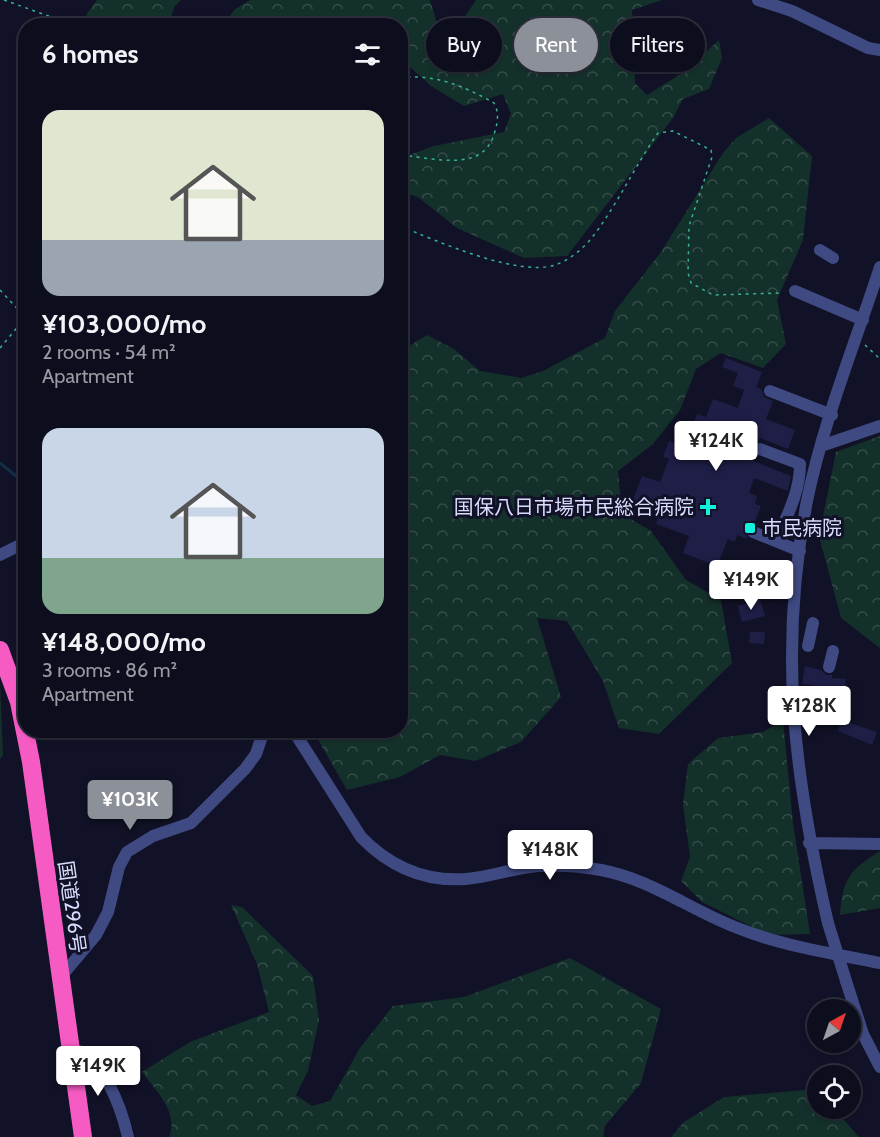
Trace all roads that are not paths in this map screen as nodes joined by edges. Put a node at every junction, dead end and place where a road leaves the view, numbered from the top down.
1 (758, 0) edge
2 (880, 50) edge
3 (820, 250) dead end
4 (833, 258) dead end
5 (880, 267) edge
6 (795, 291) dead end
7 (863, 320) junction
8 (770, 392) dead end
9 (832, 415) junction
10 (880, 426) edge
11 (821, 446) junction
12 (760, 449) dead end
13 (753, 532) dead end
14 (776, 541) junction
15 (18, 546) edge
16 (800, 551) junction
17 (0, 555) edge
18 (813, 623) dead end
19 (791, 646) junction
20 (0, 650) edge
21 (833, 651) dead end
22 (829, 667) dead end
23 (18, 699) edge
24 (26, 738) edge
25 (261, 738) edge
26 (298, 738) edge
27 (809, 843) junction
28 (880, 844) edge
29 (880, 963) edge
30 (59, 979) junction
31 (70, 1049) junction
32 (880, 1068) edge
33 (83, 1137) edge
34 (128, 1137) edge

1 - 2 street
3 - 4 street
5 - 7 street
6 - 7 street
7 - 9 street
8 - 9 street
9 - 11 street
10 - 11 street
11 - 16 street
12 - 14 street
13 - 14 street
14 - 16 street
15 - 17 street
16 - 19 street
18 - 19 street
19 - 27 street
20 - 23 highway, 国道296号
21 - 22 street
24 - 30 highway, 国道296号
25 - 30 street
26 - 29 street
27 - 28 street
27 - 32 street, bridge
30 - 31 highway, 国道296号
31 - 33 highway, 国道296号
31 - 34 street

